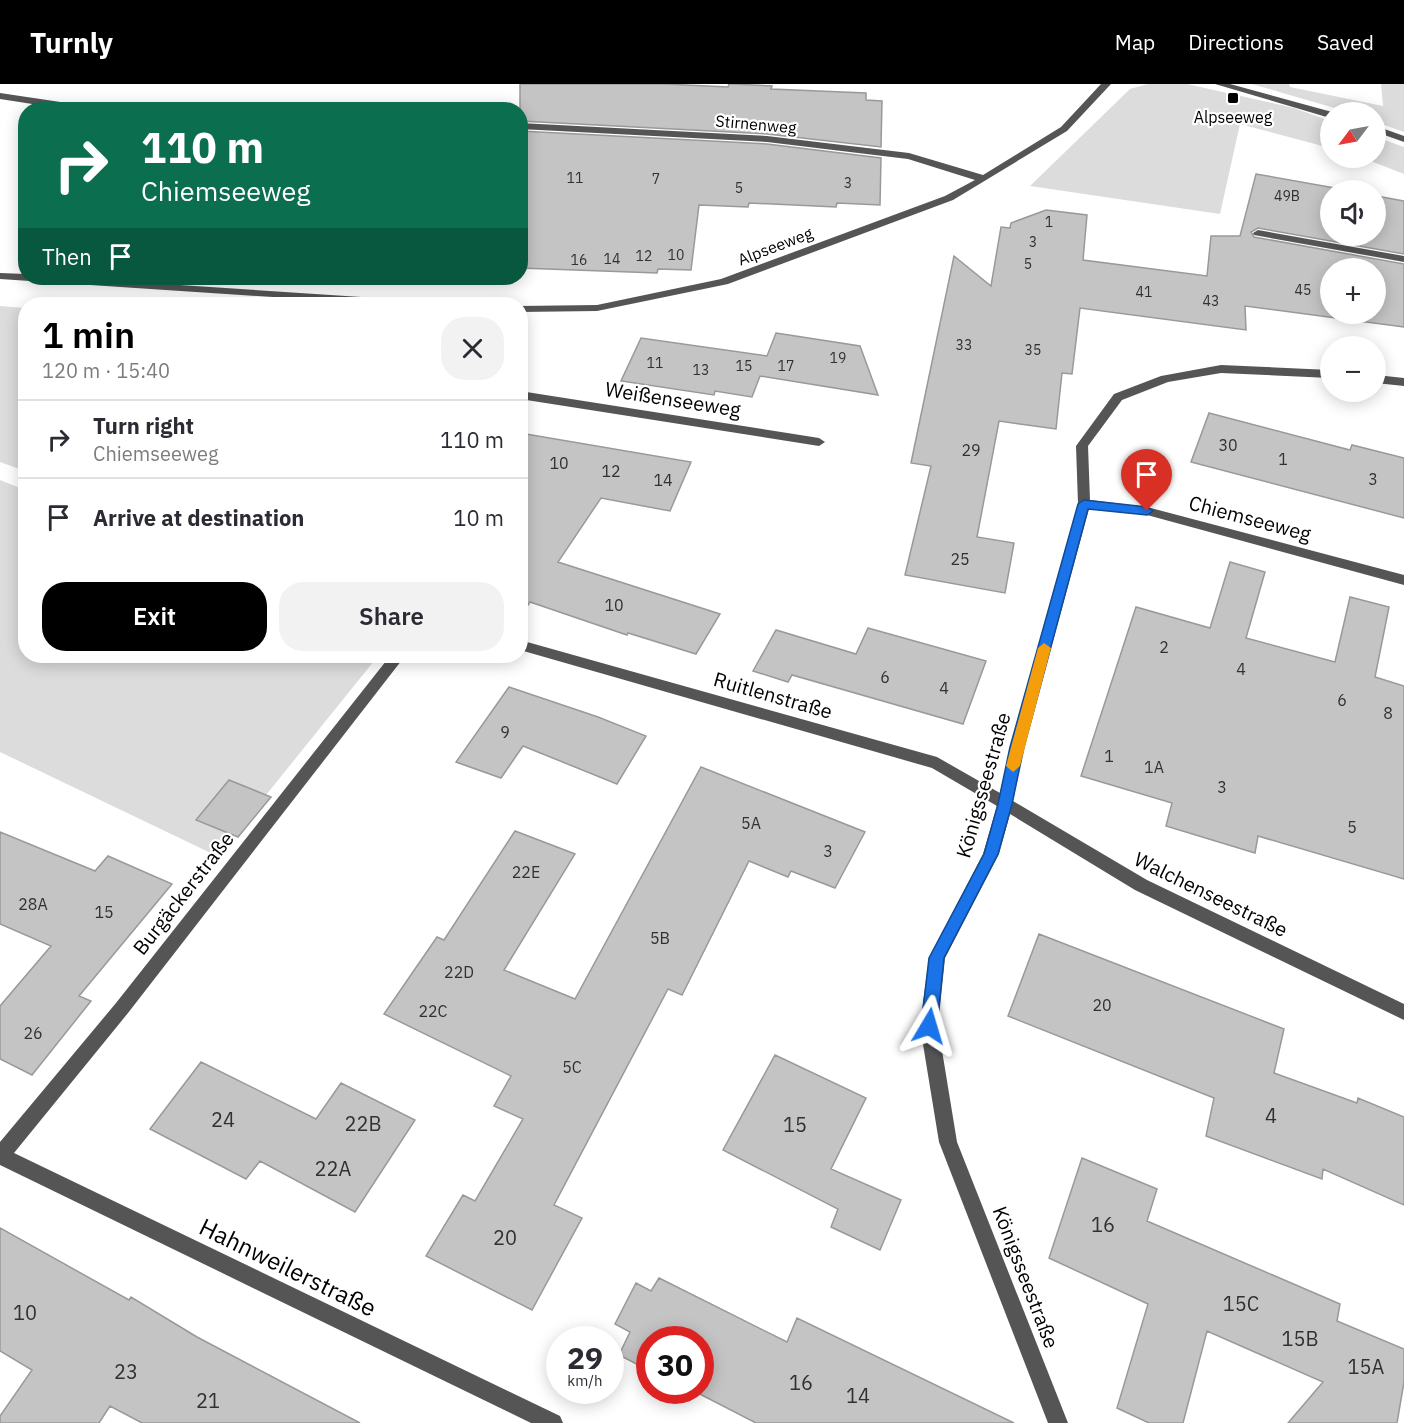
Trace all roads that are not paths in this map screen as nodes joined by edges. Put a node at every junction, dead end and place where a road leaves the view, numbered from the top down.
1 (1106, 84) edge
2 (1220, 84) edge
3 (0, 96) edge
4 (40, 102) edge
5 (1320, 112) edge
6 (528, 126) edge
7 (1386, 133) edge
8 (1404, 139) edge
9 (984, 179) junction
10 (1258, 233) dead end
11 (1404, 259) edge
12 (0, 276) edge
13 (18, 277) edge
14 (152, 285) edge
15 (278, 297) edge
16 (528, 309) edge
17 (1320, 374) edge
18 (1386, 380) edge
19 (1404, 382) edge
20 (528, 396) edge
21 (819, 442) dead end
22 (1084, 504) junction
23 (1404, 580) edge
24 (528, 647) edge
25 (393, 663) edge
26 (1005, 804) junction
27 (1404, 1011) edge
28 (0, 1156) edge
29 (541, 1420) edge
30 (1058, 1423) edge

1 - 9 street, Alpseeweg
2 - 5 street
3 - 4 street
6 - 9 street, Stirnenweg
7 - 8 street
9 - 16 street, Alpseeweg
10 - 11 street
12 - 13 street
14 - 15 street
17 - 22 street, Königsseestraße
18 - 19 street
20 - 21 street, Weißenseeweg
22 - 23 street, Chiemseeweg
22 - 26 street, Königsseestraße
24 - 26 street, Ruitlenstraße
25 - 28 street, Burgäckerstraße
26 - 27 street, Walchenseestraße
26 - 30 street, Königsseestraße
28 - 29 street, Hahnweilerstraße

